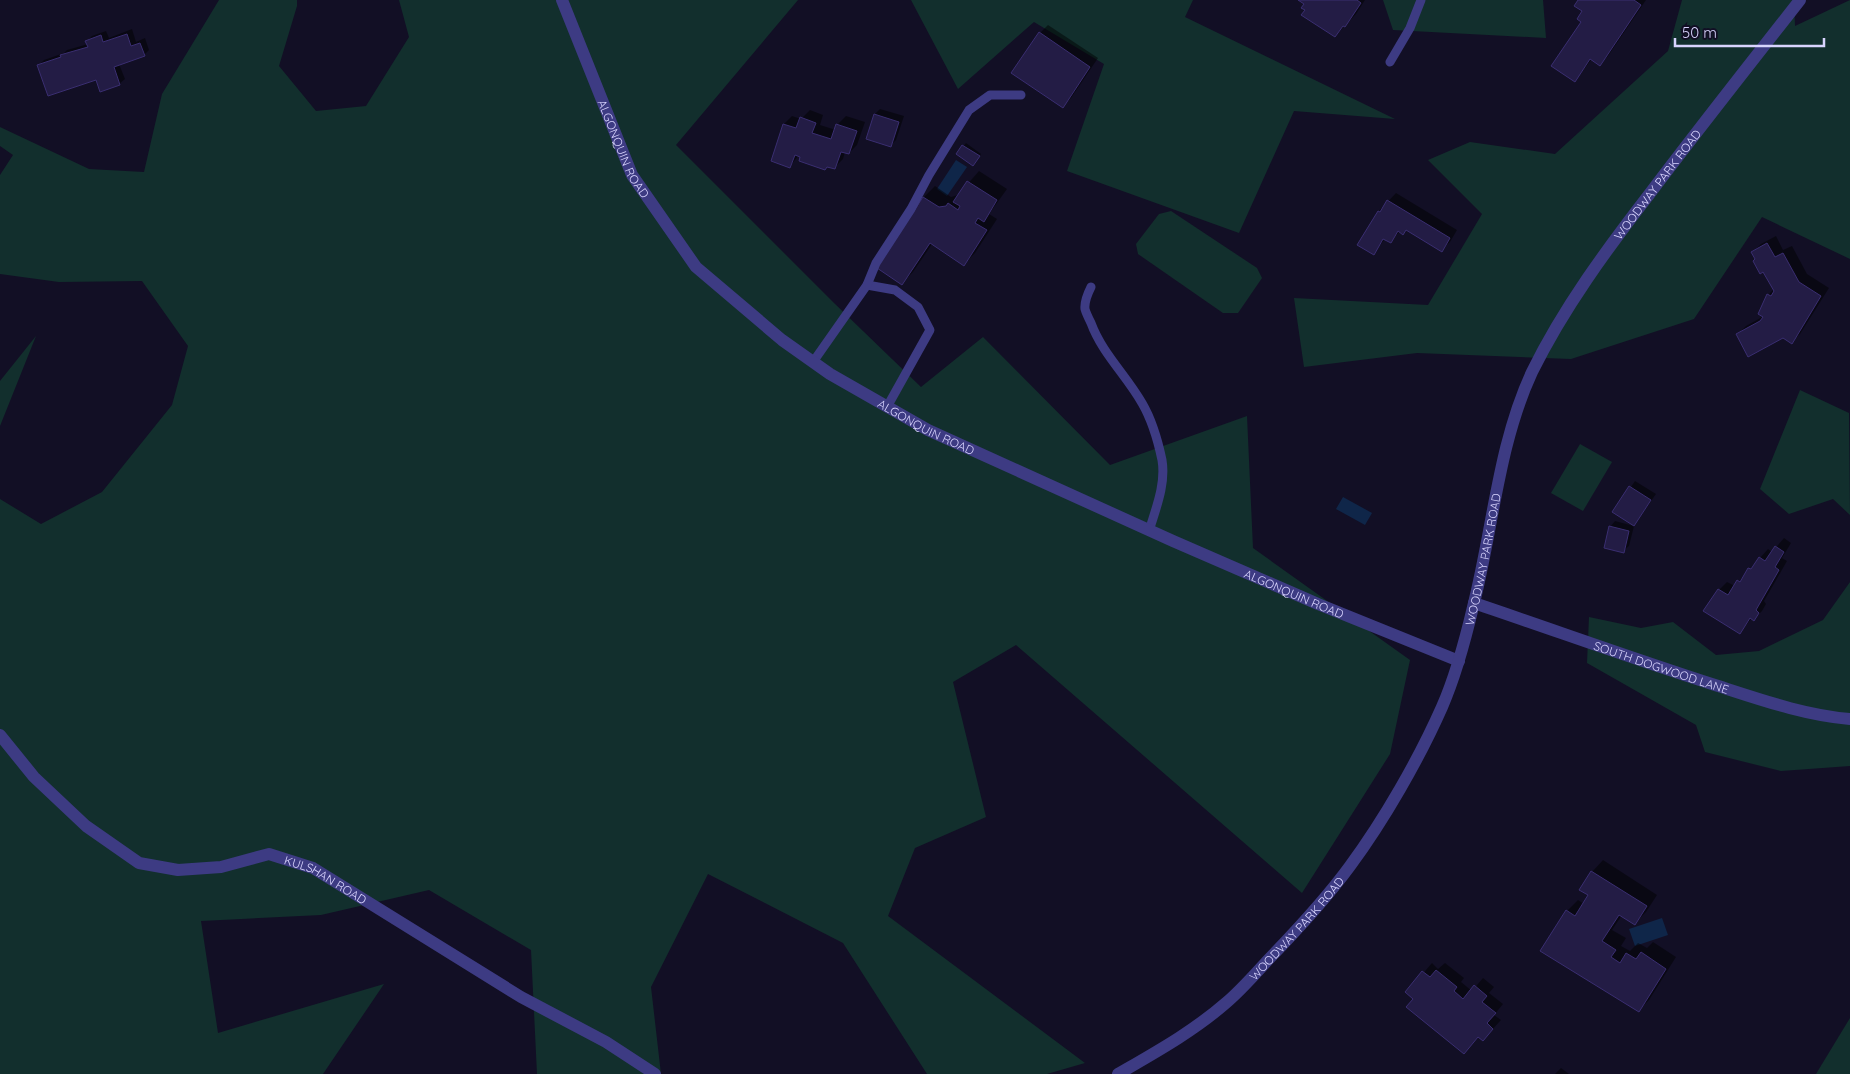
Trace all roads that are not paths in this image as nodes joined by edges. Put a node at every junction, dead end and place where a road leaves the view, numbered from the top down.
1 (562, 0) edge
2 (1421, 0) edge
3 (1800, 0) edge
4 (1390, 62) dead end
5 (1021, 95) dead end
6 (867, 285) junction
7 (1091, 287) dead end
8 (813, 362) junction
9 (887, 407) junction
10 (1149, 531) junction
11 (1474, 603) junction
12 (1459, 660) junction
13 (1850, 720) edge
14 (0, 735) edge
15 (656, 1074) edge
16 (1118, 1074) edge

1 - 8 street, ALGONQUIN ROAD
2 - 4 lane
3 - 11 street, WOODWAY PARK ROAD
5 - 6 lane
6 - 8 lane
6 - 9 lane
7 - 10 lane
8 - 9 street, ALGONQUIN ROAD
9 - 10 street, ALGONQUIN ROAD
10 - 12 street, ALGONQUIN ROAD
11 - 12 street, WOODWAY PARK ROAD
11 - 13 street, SOUTH DOGWOOD LANE
12 - 16 street, WOODWAY PARK ROAD
14 - 15 street, KULSHAN ROAD

